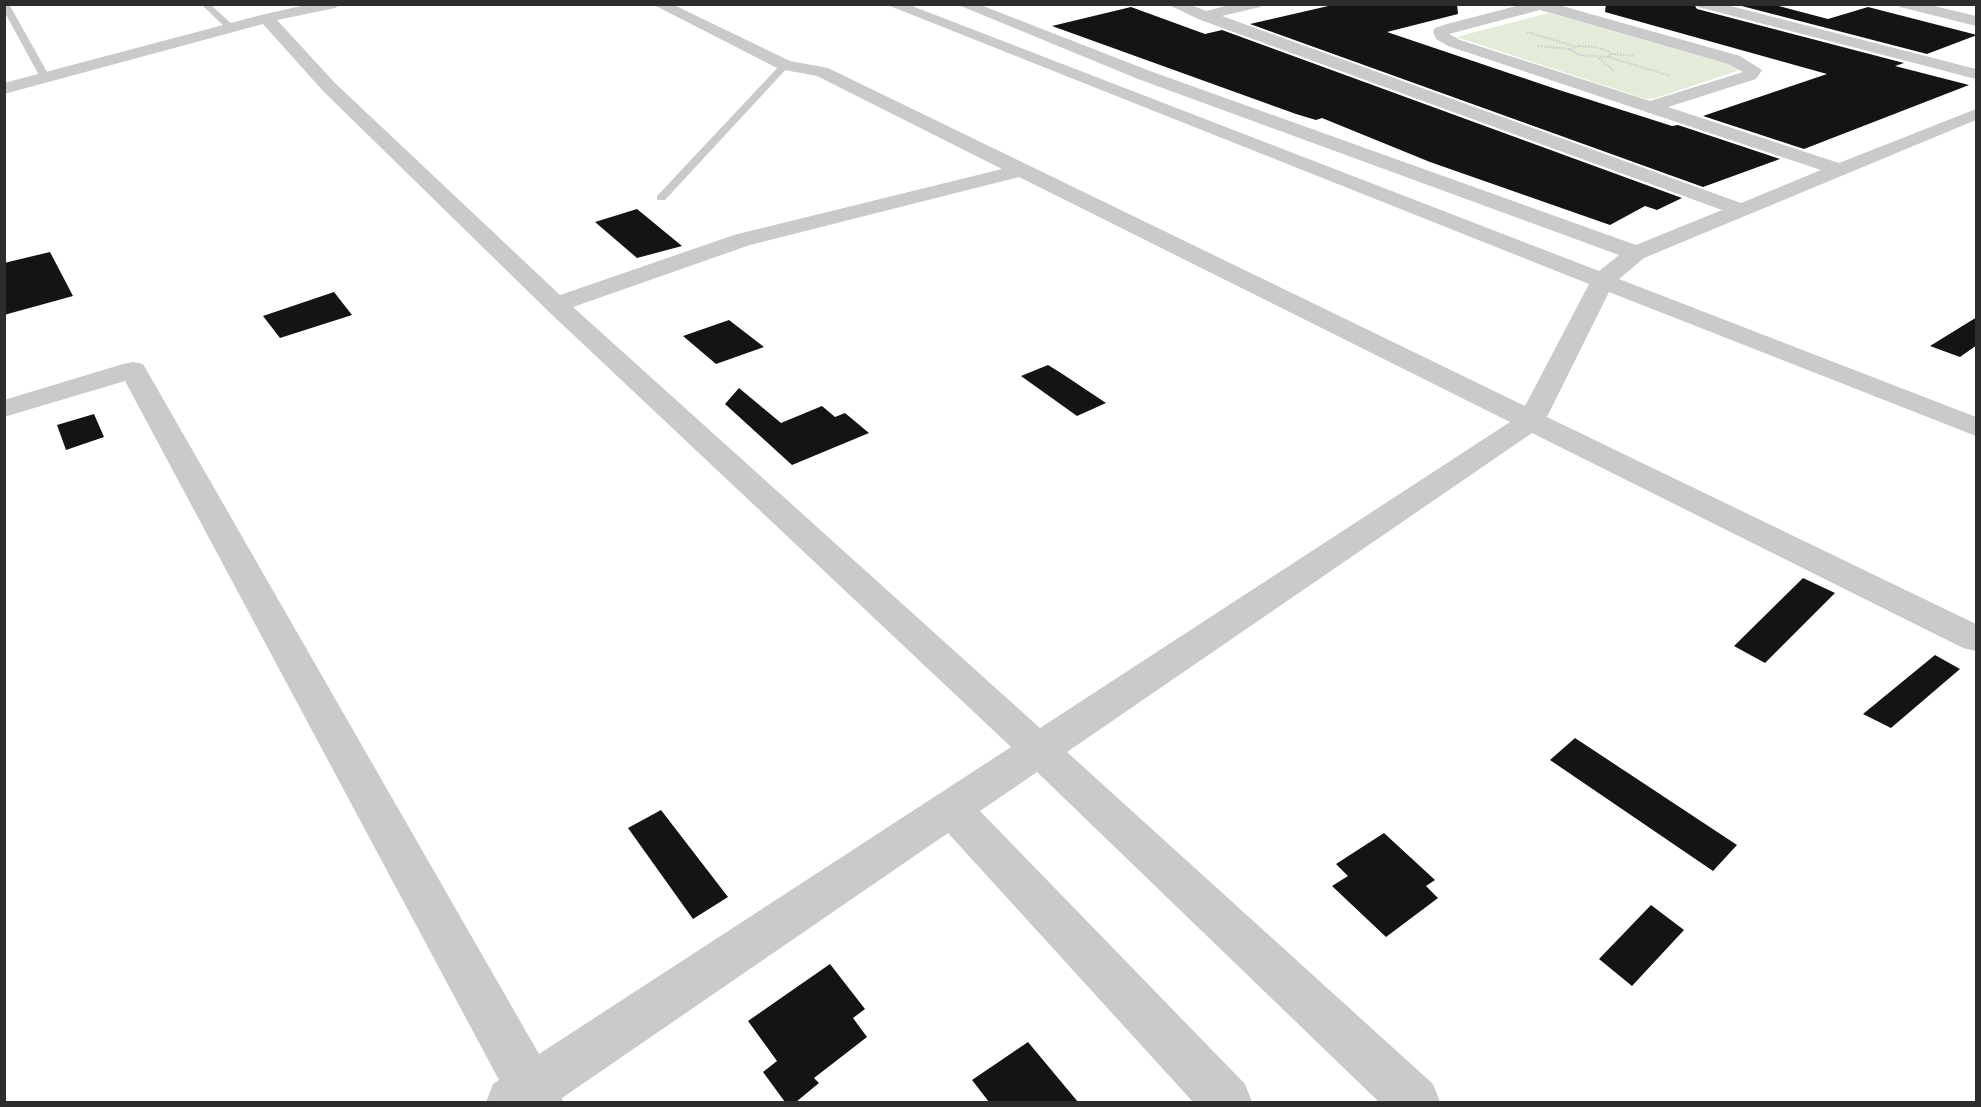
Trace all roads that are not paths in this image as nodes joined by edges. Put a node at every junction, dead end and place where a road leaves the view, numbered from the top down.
1 (5, 4) edge
2 (205, 4) edge
3 (335, 4) edge
4 (659, 4) edge
5 (693, 4) edge
6 (892, 4) edge
7 (963, 4) edge
8 (1174, 4) edge
9 (1255, 4) edge
10 (1703, 4) edge
11 (1905, 4) edge
12 (1539, 5) edge
13 (1203, 16) junction
14 (267, 18) junction
15 (1977, 21) edge
16 (231, 28) junction
17 (757, 34) dead end
18 (787, 56) junction
19 (1977, 75) edge
20 (46, 79) junction
21 (4, 89) edge
22 (1651, 107) junction
23 (1977, 114) edge
24 (1022, 170) junction
25 (1840, 170) junction
26 (661, 198) dead end
27 (1741, 210) junction
28 (1636, 253) junction
29 (1603, 280) junction
30 (556, 305) junction
31 (4, 409) edge
32 (1531, 421) junction
33 (1977, 427) edge
34 (1977, 639) edge
35 (1039, 750) junction
36 (951, 808) junction
37 (526, 1098) edge
38 (1227, 1102) edge
39 (1414, 1102) edge

1 - 20 lane
2 - 16 lane
3 - 14 street
4 - 18 street
5 - 17 street
6 - 29 street
7 - 28 street
8 - 13 street
9 - 13 street
10 - 19 street
11 - 15 street
12 - 22 street
12 - 22 street
13 - 27 street
14 - 16 street
14 - 30 street
16 - 20 street
18 - 24 street
18 - 26 lane
20 - 21 street
22 - 25 street
23 - 25 street
24 - 30 street
24 - 32 street
25 - 27 street
27 - 28 street
28 - 29 street
29 - 32 street
29 - 33 street
30 - 35 street
31 - 37 street
32 - 34 street
32 - 35 street
35 - 36 street
35 - 39 street
36 - 37 street
36 - 38 street

